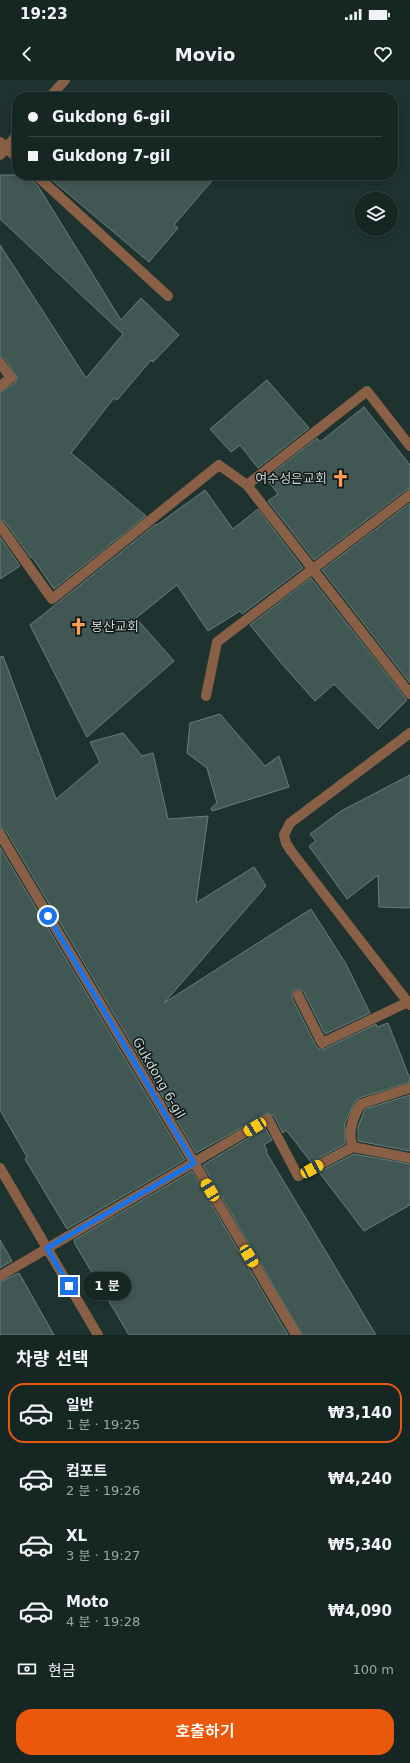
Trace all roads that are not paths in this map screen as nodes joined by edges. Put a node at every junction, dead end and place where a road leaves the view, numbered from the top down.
1 (65, 80) edge
2 (54, 92) edge
3 (12, 139) edge
4 (2, 148) edge
5 (12, 155) edge
6 (41, 180) edge
7 (168, 296) dead end
8 (0, 363) edge
9 (0, 386) edge
10 (410, 446) edge
11 (248, 485) junction
12 (410, 495) edge
13 (0, 526) edge
14 (313, 569) junction
15 (410, 694) edge
16 (206, 696) dead end
17 (410, 733) edge
18 (0, 834) edge
19 (298, 995) dead end
20 (409, 1003) edge
21 (410, 1088) edge
22 (353, 1147) junction
23 (410, 1158) edge
24 (194, 1163) junction
25 (0, 1168) edge
26 (47, 1248) junction
27 (0, 1276) edge
28 (98, 1335) edge
29 (296, 1335) edge

1 - 2 street
3 - 4 street
4 - 5 street
6 - 7 street
8 - 9 street
10 - 11 street
11 - 13 street
11 - 14 street
12 - 14 street
14 - 15 street
14 - 16 street
17 - 20 street
18 - 24 street, Gukdong 6-gil
19 - 20 street
21 - 22 street
22 - 23 street
22 - 24 street
24 - 26 street
24 - 29 street, Gukdong 6-gil
25 - 26 street
26 - 27 street
26 - 28 street

